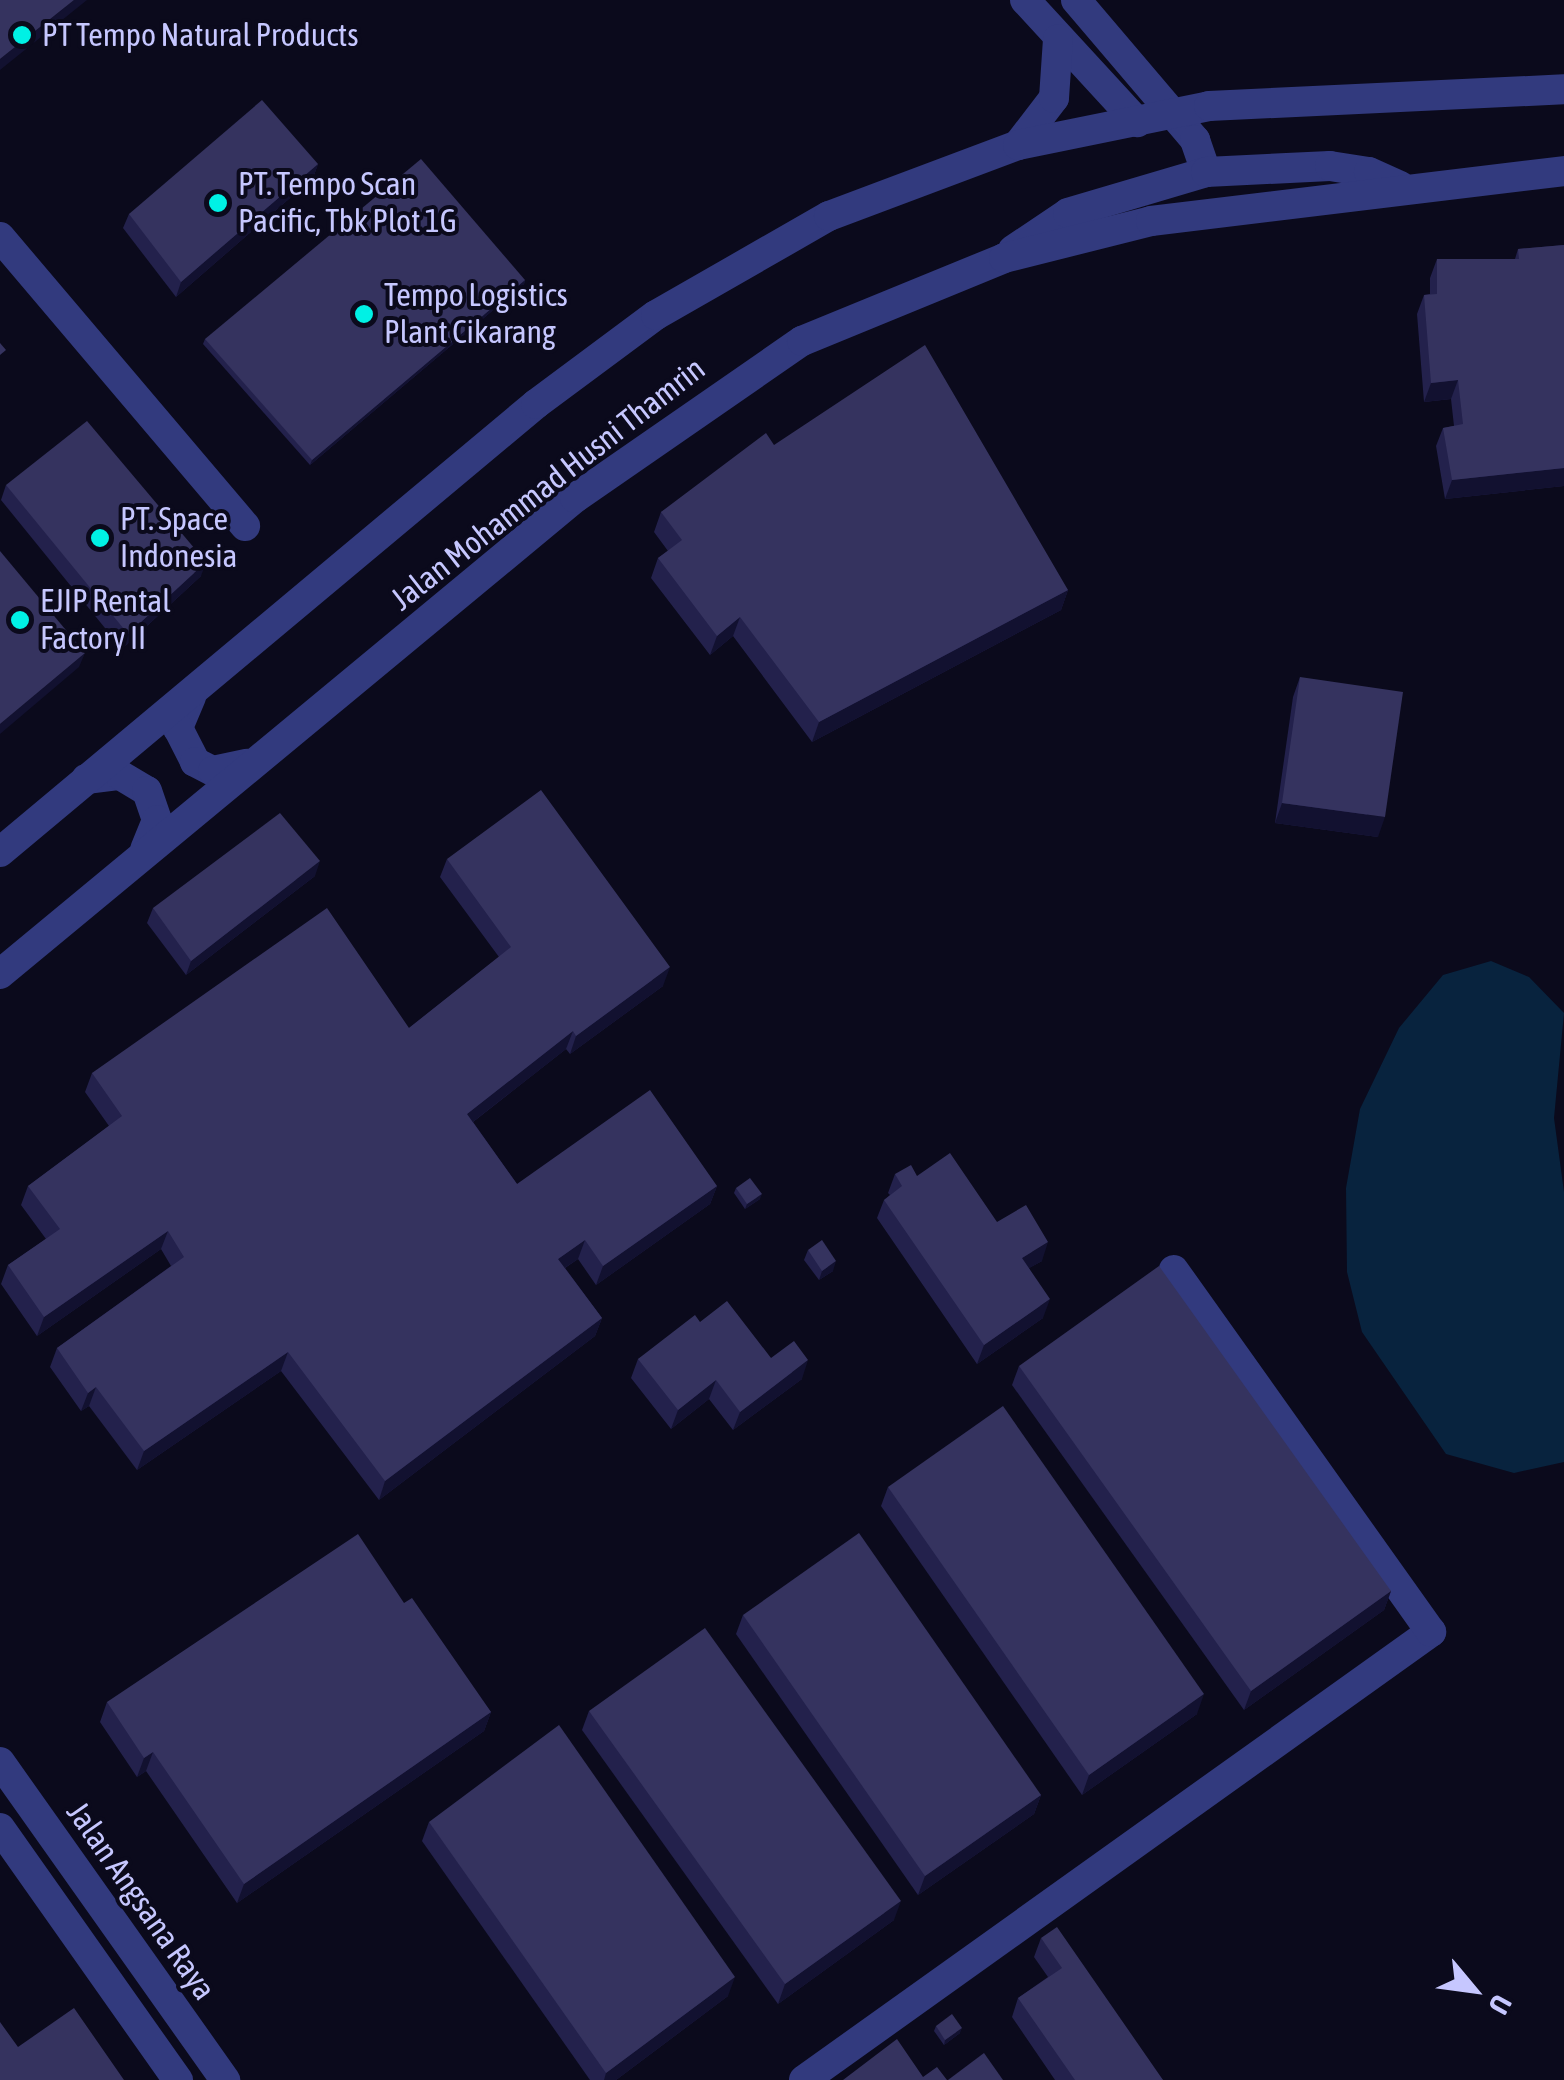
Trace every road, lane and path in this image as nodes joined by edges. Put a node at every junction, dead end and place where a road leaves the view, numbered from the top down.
1 (1024, 0) edge
2 (1076, 0) edge
3 (1058, 38) junction
4 (1564, 89) edge
5 (1172, 113) junction
6 (1138, 122) junction
7 (1018, 145) junction
8 (1564, 171) edge
9 (1206, 172) junction
10 (1403, 188) junction
11 (0, 237) edge
12 (1004, 258) junction
13 (245, 526) dead end
14 (193, 693) junction
15 (250, 763) junction
16 (86, 779) junction
17 (145, 849) junction
18 (0, 852) edge
19 (0, 974) edge
20 (1174, 1270) dead end
21 (0, 1762) edge
22 (0, 1828) edge
23 (178, 2080) edge
24 (225, 2080) edge
25 (804, 2080) edge

1 - 3 street
2 - 5 street
3 - 6 street
3 - 7 street
4 - 5 street, Jalan Mohammad Husni Thamrin
5 - 6 street, Jalan Mohammad Husni Thamrin
5 - 9 street
6 - 7 street, Jalan Mohammad Husni Thamrin
7 - 14 street, Jalan Mohammad Husni Thamrin
8 - 10 street, Jalan Mohammad Husni Thamrin
9 - 10 street, Jalan Mohammad Husni Thamrin
9 - 12 street, Jalan Mohammad Husni Thamrin
10 - 12 street, Jalan Mohammad Husni Thamrin
11 - 13 street
12 - 15 street, Jalan Mohammad Husni Thamrin
14 - 15 street
14 - 16 street, Jalan Mohammad Husni Thamrin
15 - 17 street, Jalan Mohammad Husni Thamrin
16 - 17 street
16 - 18 street, Jalan Mohammad Husni Thamrin
17 - 19 street, Jalan Mohammad Husni Thamrin
20 - 25 street
21 - 24 street, Jalan Angsana Raya
22 - 23 street

